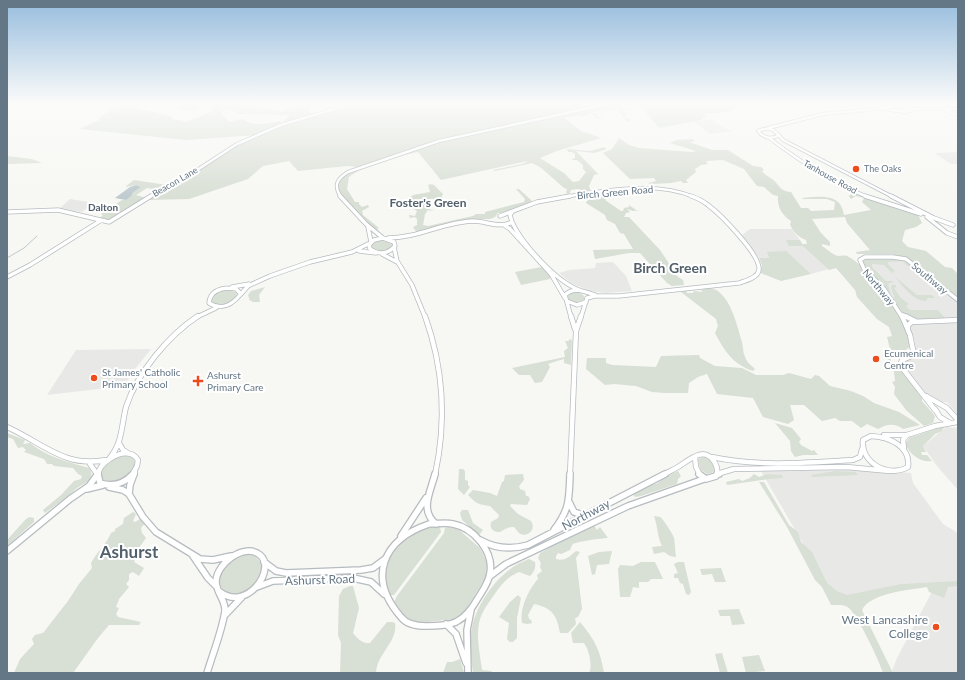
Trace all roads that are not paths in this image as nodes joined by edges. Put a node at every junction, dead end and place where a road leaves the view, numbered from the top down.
1 (256, 136) edge
2 (464, 136) edge
3 (777, 136) edge
4 (780, 136) edge
5 (765, 137) joint
6 (7, 212) edge
7 (513, 212) junction
8 (500, 216) junction
9 (495, 219) junction
10 (512, 220) junction
11 (100, 221) junction
12 (487, 222) junction
13 (498, 224) junction
14 (503, 225) junction
15 (956, 225) edge
16 (368, 227) junction
17 (943, 228) junction
18 (405, 237) junction
19 (958, 237) edge
20 (384, 238) junction
21 (388, 238) junction
22 (371, 242) junction
23 (394, 247) junction
24 (354, 252) junction
25 (378, 253) junction
26 (878, 257) joint
27 (398, 262) junction
28 (7, 277) edge
29 (254, 283) junction
30 (230, 287) junction
31 (580, 291) junction
32 (241, 295) junction
33 (600, 296) junction
34 (566, 299) junction
35 (587, 300) junction
36 (958, 300) edge
37 (209, 303) junction
38 (219, 308) junction
39 (582, 310) junction
40 (898, 312) junction
41 (202, 313) junction
42 (571, 314) junction
43 (958, 320) edge
44 (921, 322) junction
45 (908, 330) junction
46 (576, 331) junction
47 (921, 392) junction
48 (939, 405) junction
49 (936, 412) junction
50 (950, 423) junction
51 (935, 426) junction
52 (7, 427) edge
53 (907, 435) junction
54 (878, 436) junction
55 (119, 443) junction
56 (862, 449) junction
57 (128, 453) junction
58 (907, 454) junction
59 (695, 457) junction
60 (712, 457) junction
61 (109, 459) junction
62 (90, 464) junction
63 (890, 471) junction
64 (135, 472) junction
65 (717, 474) junction
66 (97, 475) junction
67 (704, 478) junction
68 (104, 485) junction
69 (431, 489) junction
70 (83, 490) junction
71 (130, 494) junction
72 (569, 502) junction
73 (585, 515) junction
74 (439, 524) junction
75 (552, 532) junction
76 (473, 536) junction
77 (395, 545) junction
78 (7, 551) edge
79 (235, 554) junction
80 (192, 556) junction
81 (386, 558) junction
82 (264, 562) junction
83 (341, 574) junction
84 (490, 576) junction
85 (218, 590) junction
86 (253, 590) junction
87 (244, 596) junction
88 (386, 596) junction
89 (472, 608) junction
90 (224, 616) junction
91 (446, 624) junction
92 (468, 671) edge
93 (207, 673) edge

1 - 11 street, Beacon Lane
2 - 16 street
3 - 5 street
4 - 15 street, Tanhouse Road
5 - 17 street, Tanhouse Road
6 - 11 street
7 - 8 street, Birch Green Road
7 - 10 street
7 - 33 street, Birch Green Road
8 - 9 street, Birch Green Road
8 - 10 street
9 - 12 street
9 - 13 street
10 - 14 street
10 - 31 street
11 - 28 street, Beacon Lane
12 - 13 street
12 - 18 street
13 - 14 street
14 - 34 street
15 - 17 street
16 - 20 street
16 - 22 street
17 - 19 street, Tanhouse Road
18 - 21 street
18 - 23 street
20 - 21 street
20 - 22 street
21 - 23 street
22 - 24 street
22 - 25 street
23 - 25 street
23 - 27 street
24 - 25 street
24 - 29 street
25 - 27 street
26 - 36 street, Southway
26 - 40 street, Northway
27 - 69 street
29 - 30 street
29 - 32 street
30 - 32 street
30 - 37 street
31 - 33 street, Birch Green Road
31 - 34 street
31 - 35 street
32 - 38 street
33 - 35 street, Birch Green Road
34 - 35 street, Birch Green Road
34 - 42 street
35 - 39 street
37 - 38 street
37 - 41 street
38 - 41 street
39 - 42 street
39 - 46 street
40 - 44 street
40 - 45 street, Northway
41 - 55 street
42 - 46 street
43 - 44 street
44 - 45 street
45 - 47 street, Northway
46 - 72 street
47 - 48 street, Northway
47 - 49 street, Northway
48 - 49 street
48 - 50 street, Northway
49 - 50 street, Northway
49 - 51 street
50 - 51 street
51 - 53 street
52 - 62 street
53 - 54 street
53 - 58 street
54 - 56 street
54 - 58 street
55 - 57 street
55 - 61 street
56 - 60 street
56 - 63 street
57 - 61 street
57 - 64 street
58 - 63 street
59 - 60 street
59 - 67 street
59 - 73 street, Northway
60 - 65 street
61 - 62 street
61 - 66 street
62 - 66 street
63 - 65 street
64 - 68 street
64 - 71 street
65 - 67 street
66 - 68 street
66 - 70 street
67 - 84 street, Northway
68 - 70 street
68 - 71 street
69 - 74 street
69 - 77 street
70 - 78 street
71 - 80 street
72 - 73 street
72 - 75 street
73 - 75 street, Northway
74 - 76 street
74 - 77 street
75 - 76 street, Northway
76 - 84 street
77 - 81 street
79 - 80 street
79 - 82 street
79 - 85 street
80 - 85 street
81 - 83 street, Ashurst Road
81 - 88 street
82 - 83 street, Ashurst Road
82 - 86 street
83 - 86 street, Ashurst Road
83 - 88 street, Ashurst Road
84 - 89 street
85 - 87 street
85 - 90 street
86 - 87 street
87 - 90 street
88 - 91 street
89 - 91 street
89 - 92 street
90 - 93 street
91 - 92 street

